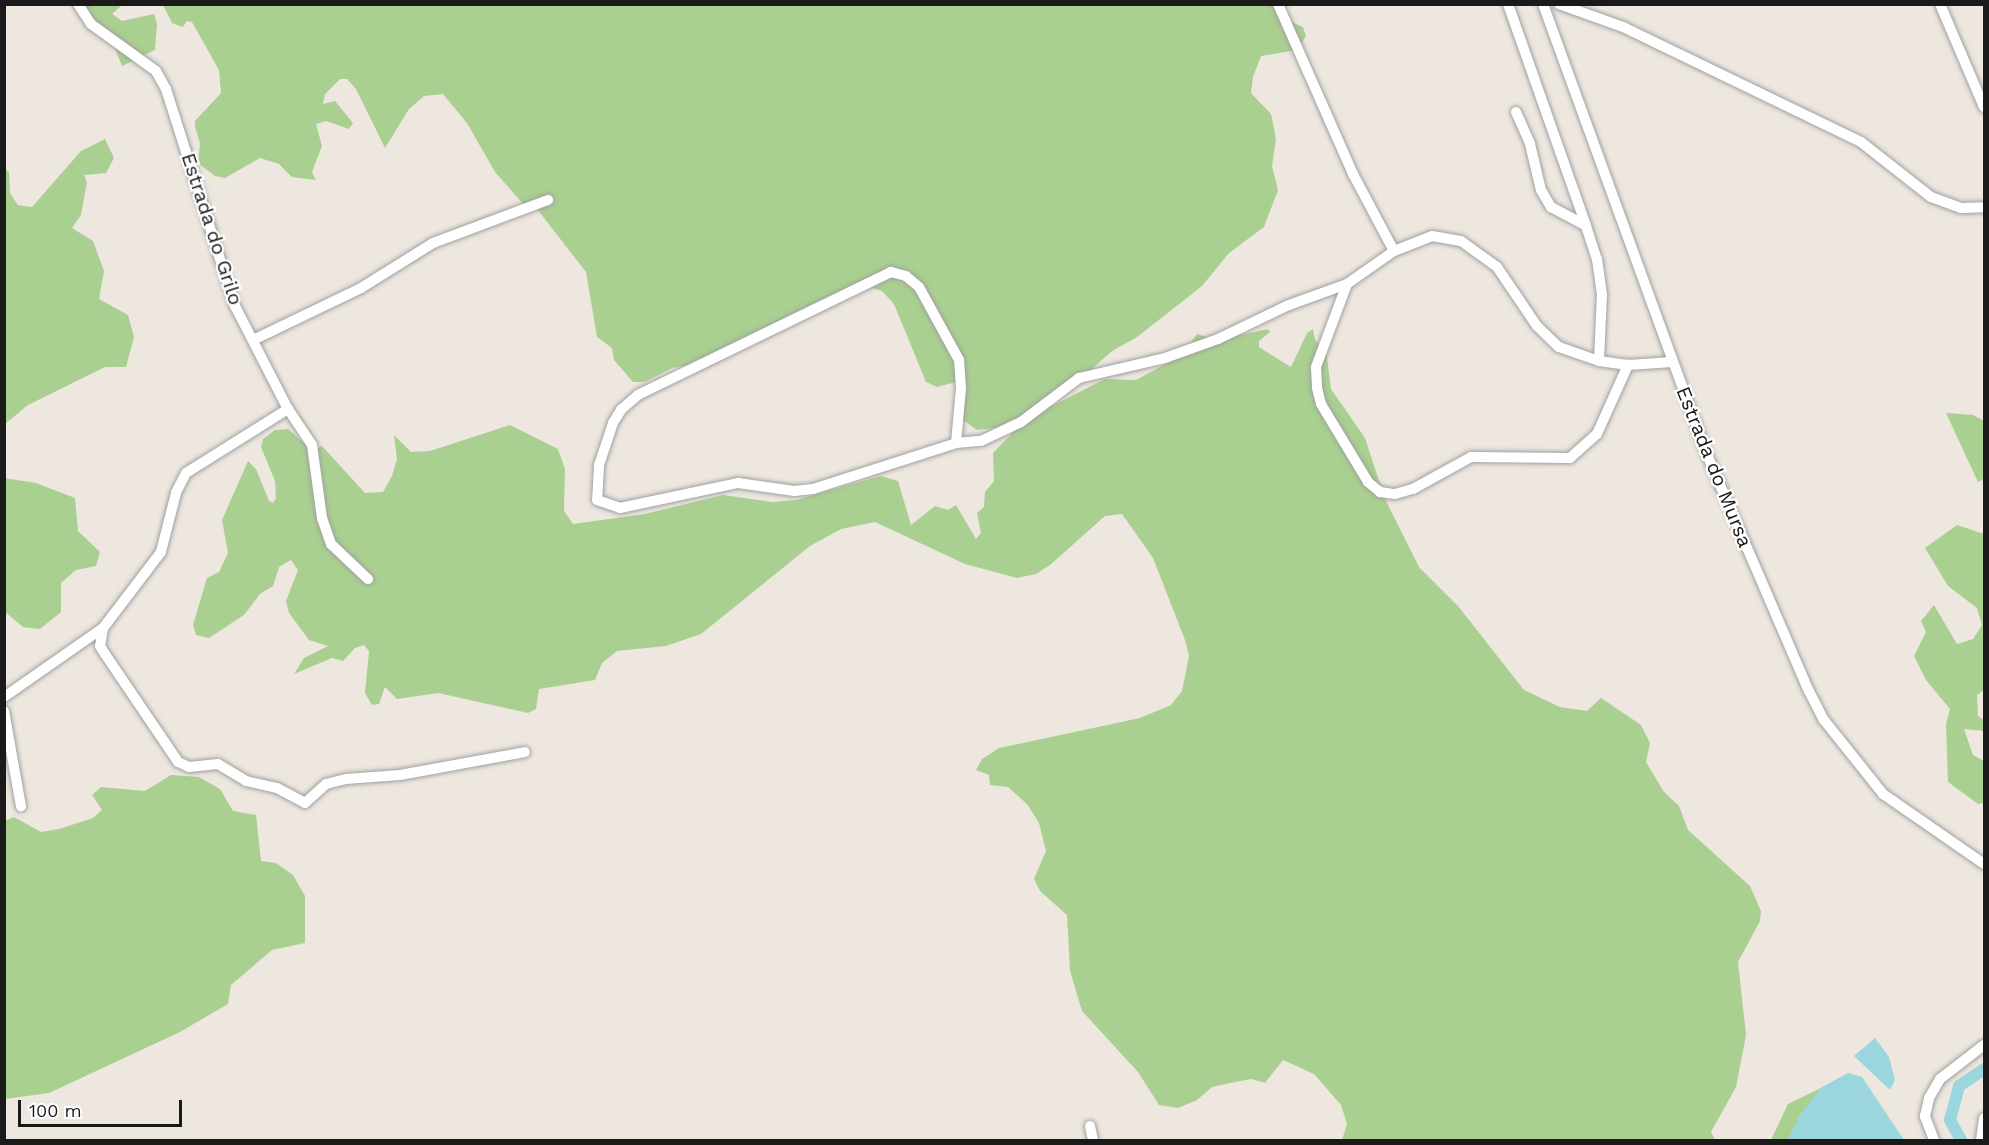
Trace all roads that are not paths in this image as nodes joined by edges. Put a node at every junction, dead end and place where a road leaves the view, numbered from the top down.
1 (78, 4) edge
2 (1278, 4) edge
3 (1508, 4) edge
4 (1543, 4) edge
5 (1559, 4) edge
6 (1940, 4) edge
7 (1984, 107) edge
8 (1516, 112) dead end
9 (548, 200) dead end
10 (1984, 207) edge
11 (1586, 226) junction
12 (1394, 251) junction
13 (1347, 284) junction
14 (253, 339) junction
15 (1599, 361) junction
16 (1672, 362) junction
17 (1628, 365) junction
18 (288, 410) junction
19 (956, 444) junction
20 (368, 579) dead end
21 (103, 628) junction
22 (4, 697) edge
23 (4, 711) edge
24 (525, 752) dead end
25 (21, 806) dead end
26 (1984, 864) edge
27 (1984, 1044) edge
28 (1984, 1118) edge
29 (1090, 1126) dead end
30 (1093, 1140) edge
31 (1934, 1140) edge
32 (1981, 1140) edge

1 - 14 street, Estrada do Grilo
2 - 12 street
3 - 11 street
4 - 16 street, Estrada do Mursa
5 - 10 street
6 - 7 street
8 - 11 street
9 - 14 street
11 - 15 street
12 - 13 street
12 - 15 street
13 - 17 street
13 - 19 street
14 - 18 street, Estrada do Grilo
15 - 17 street
16 - 17 street
16 - 26 street, Estrada do Mursa
18 - 20 street, Estrada do Grilo
18 - 21 street
19 - 19 street
21 - 22 street
21 - 24 street
23 - 25 street
27 - 31 street
28 - 32 street
29 - 30 street

